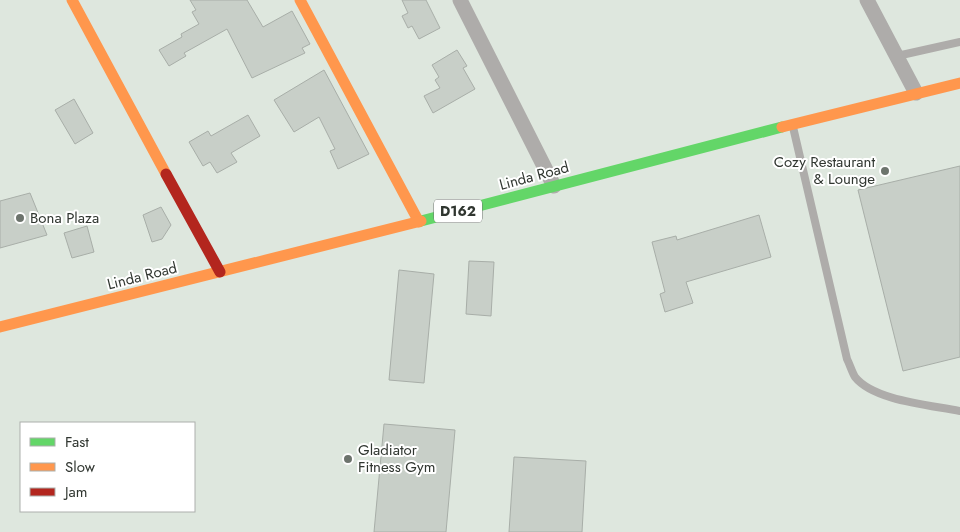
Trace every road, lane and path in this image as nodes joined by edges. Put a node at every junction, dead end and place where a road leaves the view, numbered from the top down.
1 (72, 0) edge
2 (300, 0) edge
3 (460, 0) edge
4 (867, 0) edge
5 (960, 42) edge
6 (897, 56) junction
7 (960, 83) edge
8 (916, 93) junction
9 (792, 124) junction
10 (554, 186) junction
11 (419, 222) junction
12 (220, 272) junction
13 (0, 327) edge
14 (960, 410) edge

1 - 12 main road
2 - 11 main road
3 - 10 street
4 - 6 street
5 - 6 lane
6 - 8 street
7 - 8 main road, Linda Road / D162
8 - 9 main road, Linda Road / D162
9 - 10 main road, Linda Road / D162
9 - 14 lane
10 - 11 main road, Linda Road / D162
11 - 12 main road, Linda Road / D162
12 - 13 main road, Linda Road / D162

